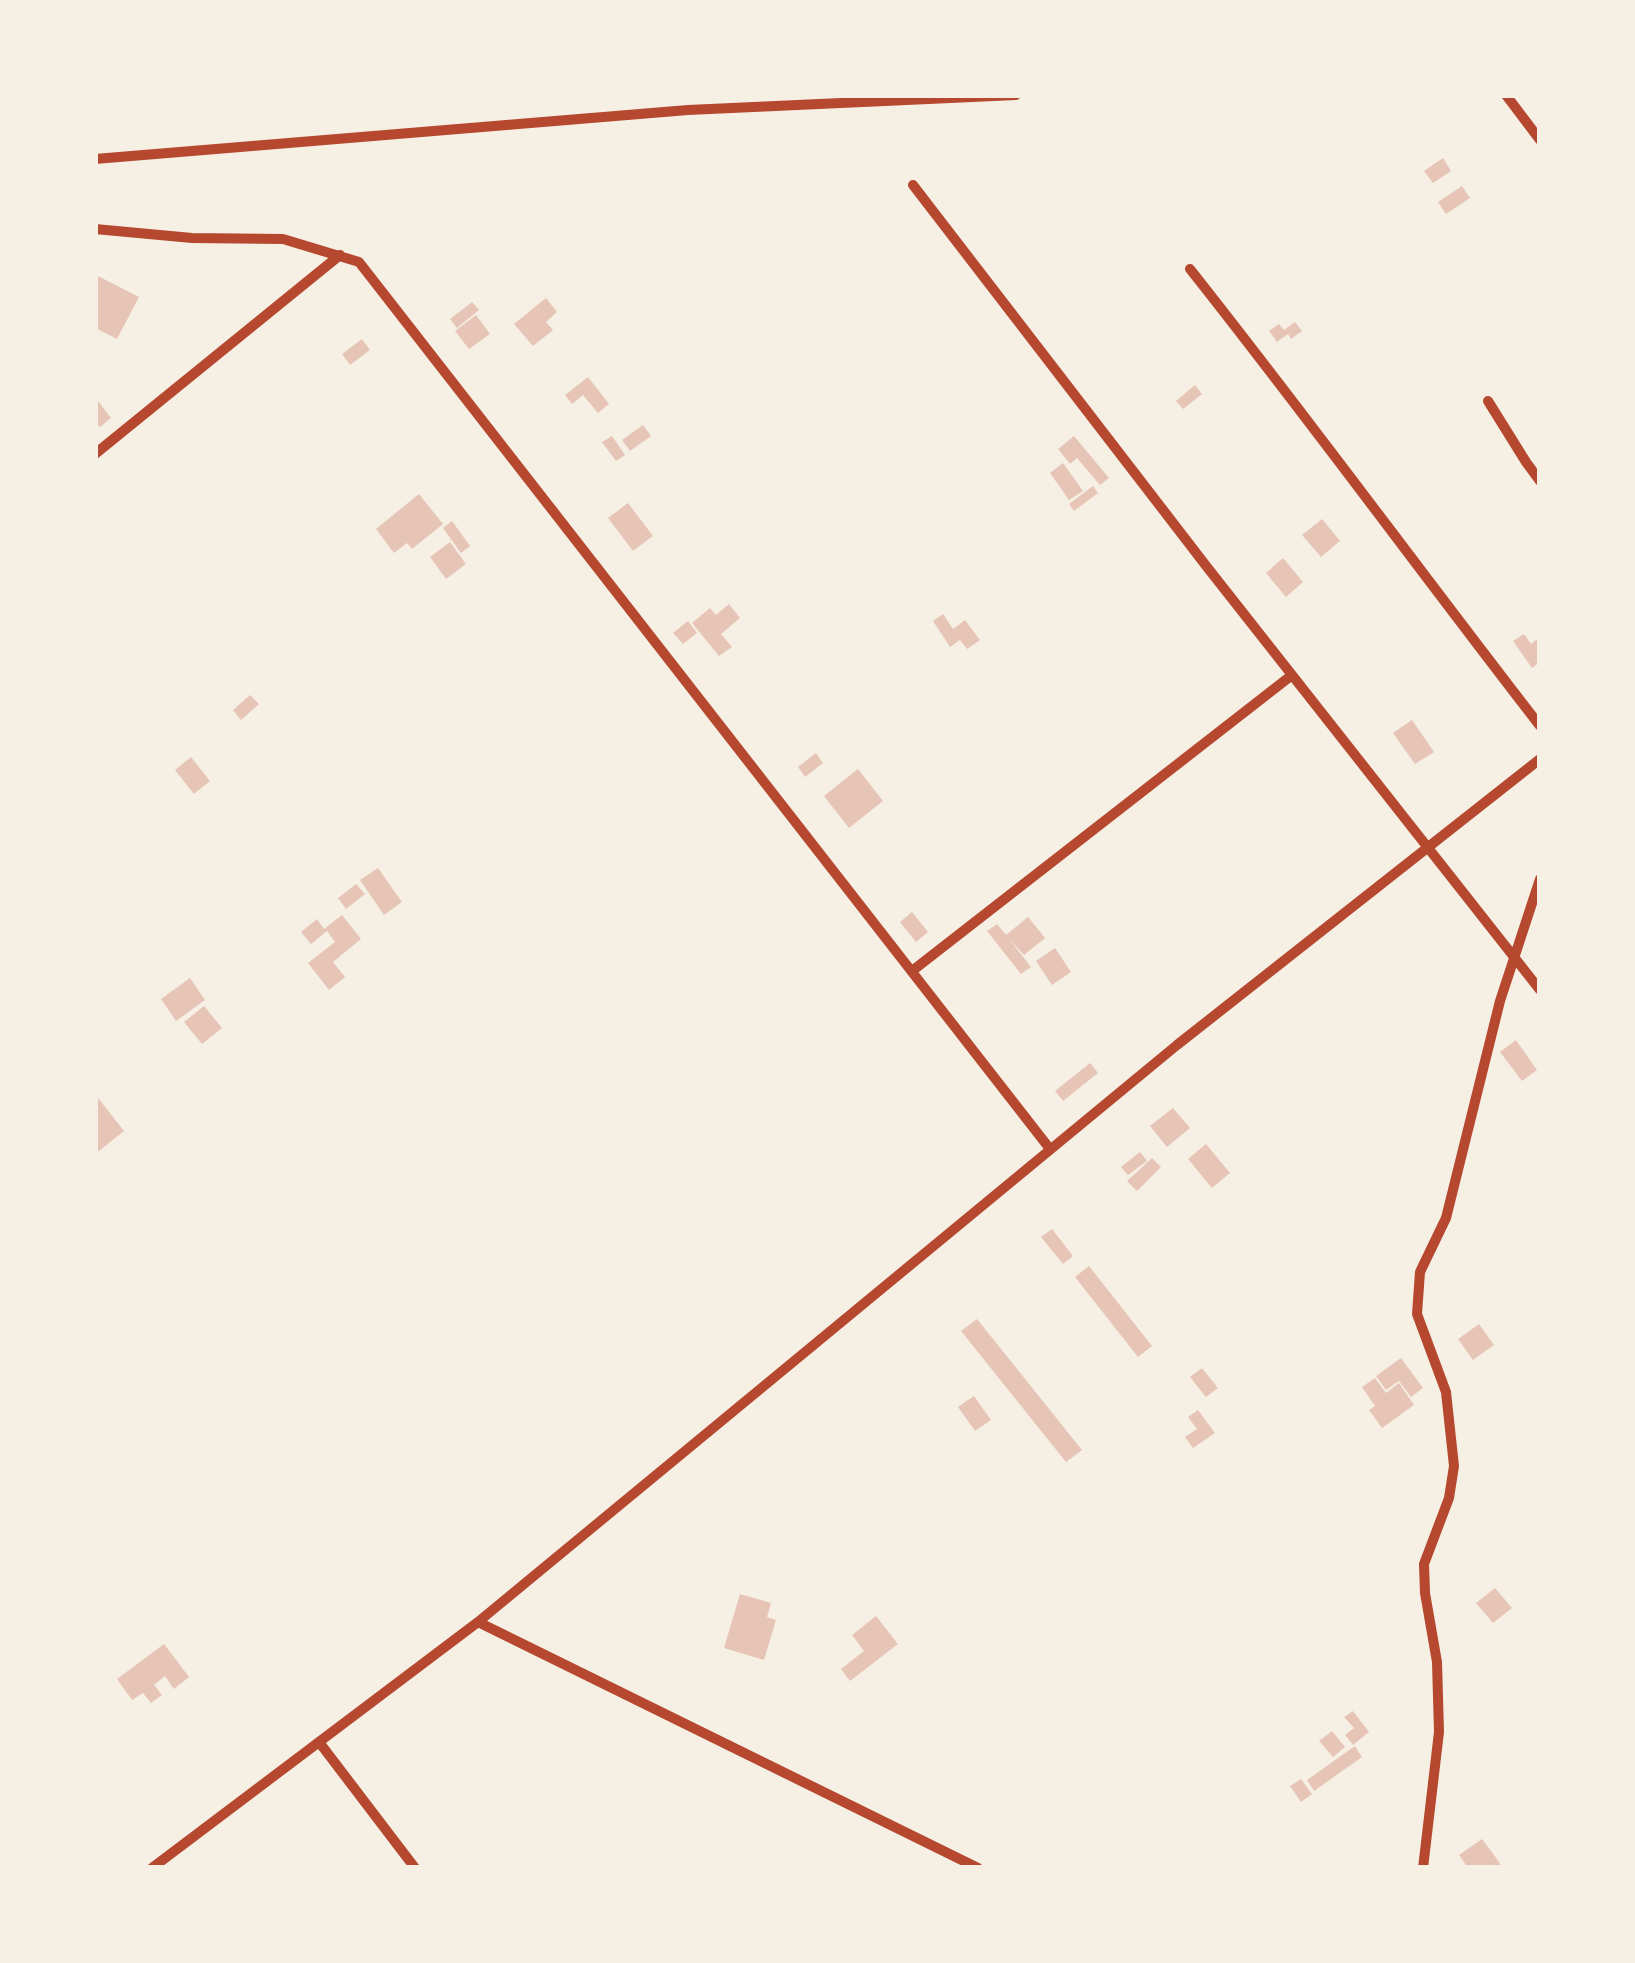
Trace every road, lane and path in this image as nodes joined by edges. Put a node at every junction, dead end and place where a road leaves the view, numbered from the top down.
1 (1016, 95) edge
2 (1506, 95) edge
3 (1540, 140) edge
4 (95, 159) edge
5 (913, 185) dead end
6 (95, 229) edge
7 (340, 255) junction
8 (1190, 268) dead end
9 (1488, 401) dead end
10 (95, 454) edge
11 (1540, 480) edge
12 (1292, 675) junction
13 (1540, 726) edge
14 (1540, 759) edge
15 (1428, 847) junction
16 (1540, 879) edge
17 (1514, 957) junction
18 (912, 972) junction
19 (1540, 990) edge
20 (1050, 1149) junction
21 (478, 1622) junction
22 (319, 1742) junction
23 (152, 1868) edge
24 (415, 1868) edge
25 (978, 1868) edge
26 (1423, 1868) edge

1 - 4 street
2 - 3 street
5 - 12 street
6 - 7 street
7 - 10 street
7 - 18 street
8 - 13 street
9 - 11 street
12 - 15 street
12 - 18 street
14 - 15 street
15 - 17 street
15 - 20 street
16 - 17 street
17 - 19 street
17 - 26 street
18 - 20 street
20 - 21 street
21 - 22 street
21 - 25 street
22 - 23 street
22 - 24 street

